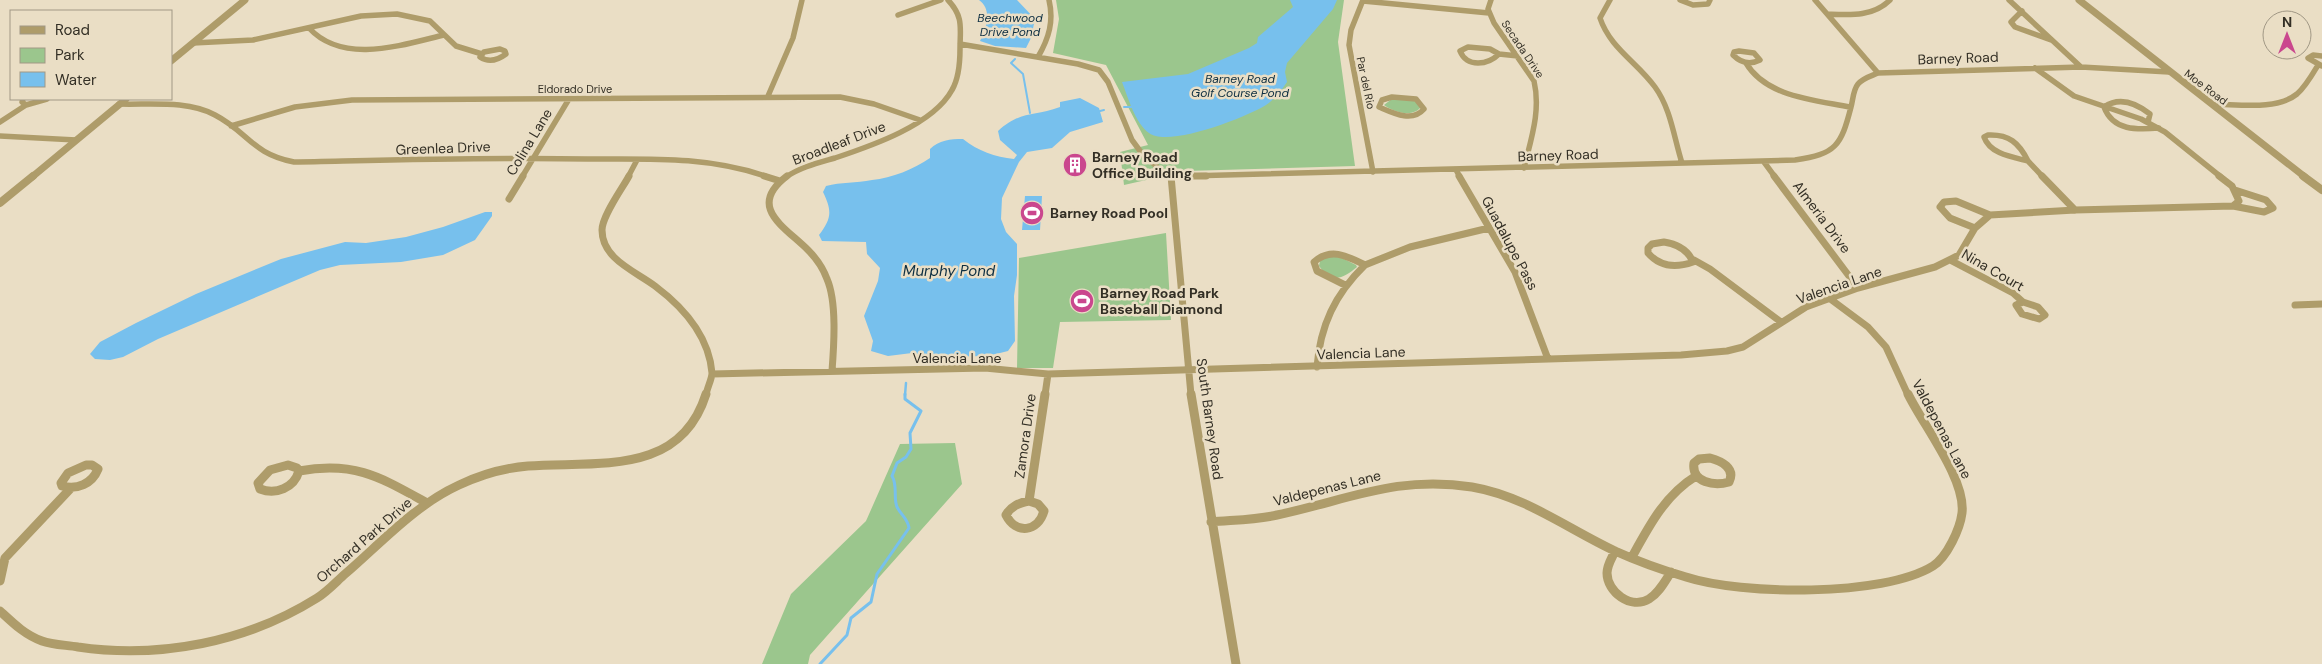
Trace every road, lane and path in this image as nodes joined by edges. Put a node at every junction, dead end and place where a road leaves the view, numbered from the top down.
1 (245, 0) edge
2 (802, 0) edge
3 (941, 0) edge
4 (948, 0) edge
5 (1050, 0) edge
6 (1491, 0) edge
7 (1610, 0) edge
8 (1680, 0) edge
9 (1710, 0) edge
10 (1815, 0) edge
11 (1890, 0) edge
12 (2009, 0) edge
13 (2079, 0) edge
14 (1363, 1) edge
15 (2022, 11) junction
16 (1489, 13) junction
17 (1828, 14) junction
18 (898, 15) dead end
19 (309, 28) junction
20 (444, 35) junction
21 (2056, 42) junction
22 (193, 43) junction
23 (960, 44) junction
24 (482, 54) dead end
25 (1498, 54) junction
26 (1518, 56) junction
27 (2322, 56) edge
28 (1038, 57) junction
29 (172, 60) edge
30 (1746, 63) dead end
31 (2320, 65) edge
32 (2081, 67) junction
33 (2035, 68) junction
34 (2169, 72) junction
35 (1878, 73) junction
36 (768, 96) junction
37 (569, 99) junction
38 (40, 100) edge
39 (125, 100) edge
40 (25, 102) edge
41 (119, 104) junction
42 (2212, 104) junction
43 (1362, 107) junction
44 (1379, 107) junction
45 (1850, 107) junction
46 (2104, 107) junction
47 (920, 120) junction
48 (0, 122) edge
49 (2148, 122) junction
50 (231, 126) junction
51 (2159, 128) junction
52 (2, 138) edge
53 (76, 140) junction
54 (534, 158) junction
55 (636, 160) junction
56 (2028, 161) junction
57 (1764, 162) junction
58 (1682, 163) junction
59 (1524, 168) junction
60 (1456, 170) junction
61 (1373, 172) junction
62 (1171, 176) junction
63 (780, 181) junction
64 (2235, 190) junction
65 (2322, 190) edge
66 (509, 198) dead end
67 (0, 202) edge
68 (2233, 206) junction
69 (2074, 210) junction
70 (1990, 215) junction
71 (1489, 228) junction
72 (1975, 228) junction
73 (1694, 260) junction
74 (1950, 260) junction
75 (1365, 266) junction
76 (1345, 285) junction
77 (1858, 288) junction
78 (1828, 298) junction
79 (2023, 302) dead end
80 (2322, 304) edge
81 (2294, 305) dead end
82 (1781, 322) junction
83 (1548, 359) junction
84 (1317, 366) junction
85 (1188, 369) junction
86 (832, 371) junction
87 (712, 374) junction
88 (1048, 374) junction
89 (299, 471) dead end
90 (1696, 476) dead end
91 (71, 488) dead end
92 (1029, 501) dead end
93 (427, 503) junction
94 (1211, 522) junction
95 (1616, 551) junction
96 (3, 558) edge
97 (1632, 558) junction
98 (1671, 572) junction
99 (0, 581) edge
100 (0, 612) edge
101 (1236, 664) edge

1 - 22 street
2 - 36 street
3 - 18 street
4 - 23 street, Broadleaf Drive
5 - 28 street
6 - 16 street, Secada Drive
7 - 58 street
8 - 9 street
10 - 17 street
11 - 17 street
12 - 15 street
13 - 34 street, Moe Road
14 - 16 street
14 - 43 street, Par del Rio
15 - 21 street
15 - 21 street
16 - 26 street, Secada Drive
17 - 35 street
19 - 20 street
19 - 20 street
19 - 22 street
20 - 24 street
21 - 32 street
22 - 29 street
23 - 28 street
23 - 47 street, Broadleaf Drive
25 - 25 street
25 - 26 street
26 - 59 street, Secada Drive
27 - 31 street
28 - 62 street
30 - 45 street
31 - 42 street
32 - 33 street, Barney Road
32 - 34 street, Barney Road
33 - 35 street, Barney Road
33 - 46 street
34 - 42 street, Moe Road
35 - 45 street, Barney Road
36 - 37 street, Eldorado Drive
36 - 47 street, Eldorado Drive
37 - 50 street, Eldorado Drive
37 - 54 street, Colina Lane
38 - 40 street
39 - 41 street
40 - 48 street
41 - 50 street, Greenlea Drive
41 - 53 street
42 - 65 street, Moe Road
43 - 44 street
43 - 61 street, Par del Rio
44 - 44 street
45 - 57 street, Barney Road
46 - 49 street
46 - 49 street
46 - 51 street
47 - 63 street, Broadleaf Drive
49 - 51 street
50 - 54 street, Greenlea Drive
51 - 64 street
52 - 53 street
53 - 67 street
54 - 55 street, Greenlea Drive
54 - 66 street, Colina Lane
55 - 63 street, Greenlea Drive
55 - 87 street
56 - 56 street
56 - 69 street
57 - 58 street, Barney Road
57 - 77 street, Almeria Drive
58 - 59 street, Barney Road
59 - 60 street, Barney Road
60 - 61 street, Barney Road
60 - 71 street, Guadalupe Pass
61 - 62 street, Barney Road
62 - 85 street, South Barney Road
63 - 86 street, Broadleaf Drive
64 - 68 street
64 - 68 street
68 - 69 street
69 - 70 street
70 - 72 street, Valencia Lane
70 - 72 street
71 - 75 street
71 - 83 street, Guadalupe Pass
72 - 74 street, Valencia Lane
73 - 73 street
73 - 82 street
74 - 77 street, Valencia Lane
74 - 79 street, Nina Court
75 - 76 street
75 - 76 street
76 - 84 street
77 - 78 street, Valencia Lane
78 - 82 street, Valencia Lane
78 - 98 street, Valdepenas Lane
80 - 81 street
82 - 83 street, Valencia Lane
83 - 84 street, Valencia Lane
84 - 85 street, Valencia Lane
85 - 88 street, Valencia Lane
85 - 94 street, South Barney Road
86 - 87 street, Valencia Lane
86 - 88 street, Valencia Lane
87 - 93 street, Orchard Park Drive
88 - 92 street, Zamora Drive
89 - 93 street
90 - 97 street
91 - 96 street
93 - 100 street, Orchard Park Drive
94 - 95 street, Valdepenas Lane
94 - 101 street, South Barney Road
95 - 97 street, Valdepenas Lane
95 - 98 street
96 - 99 street
97 - 98 street, Valdepenas Lane

